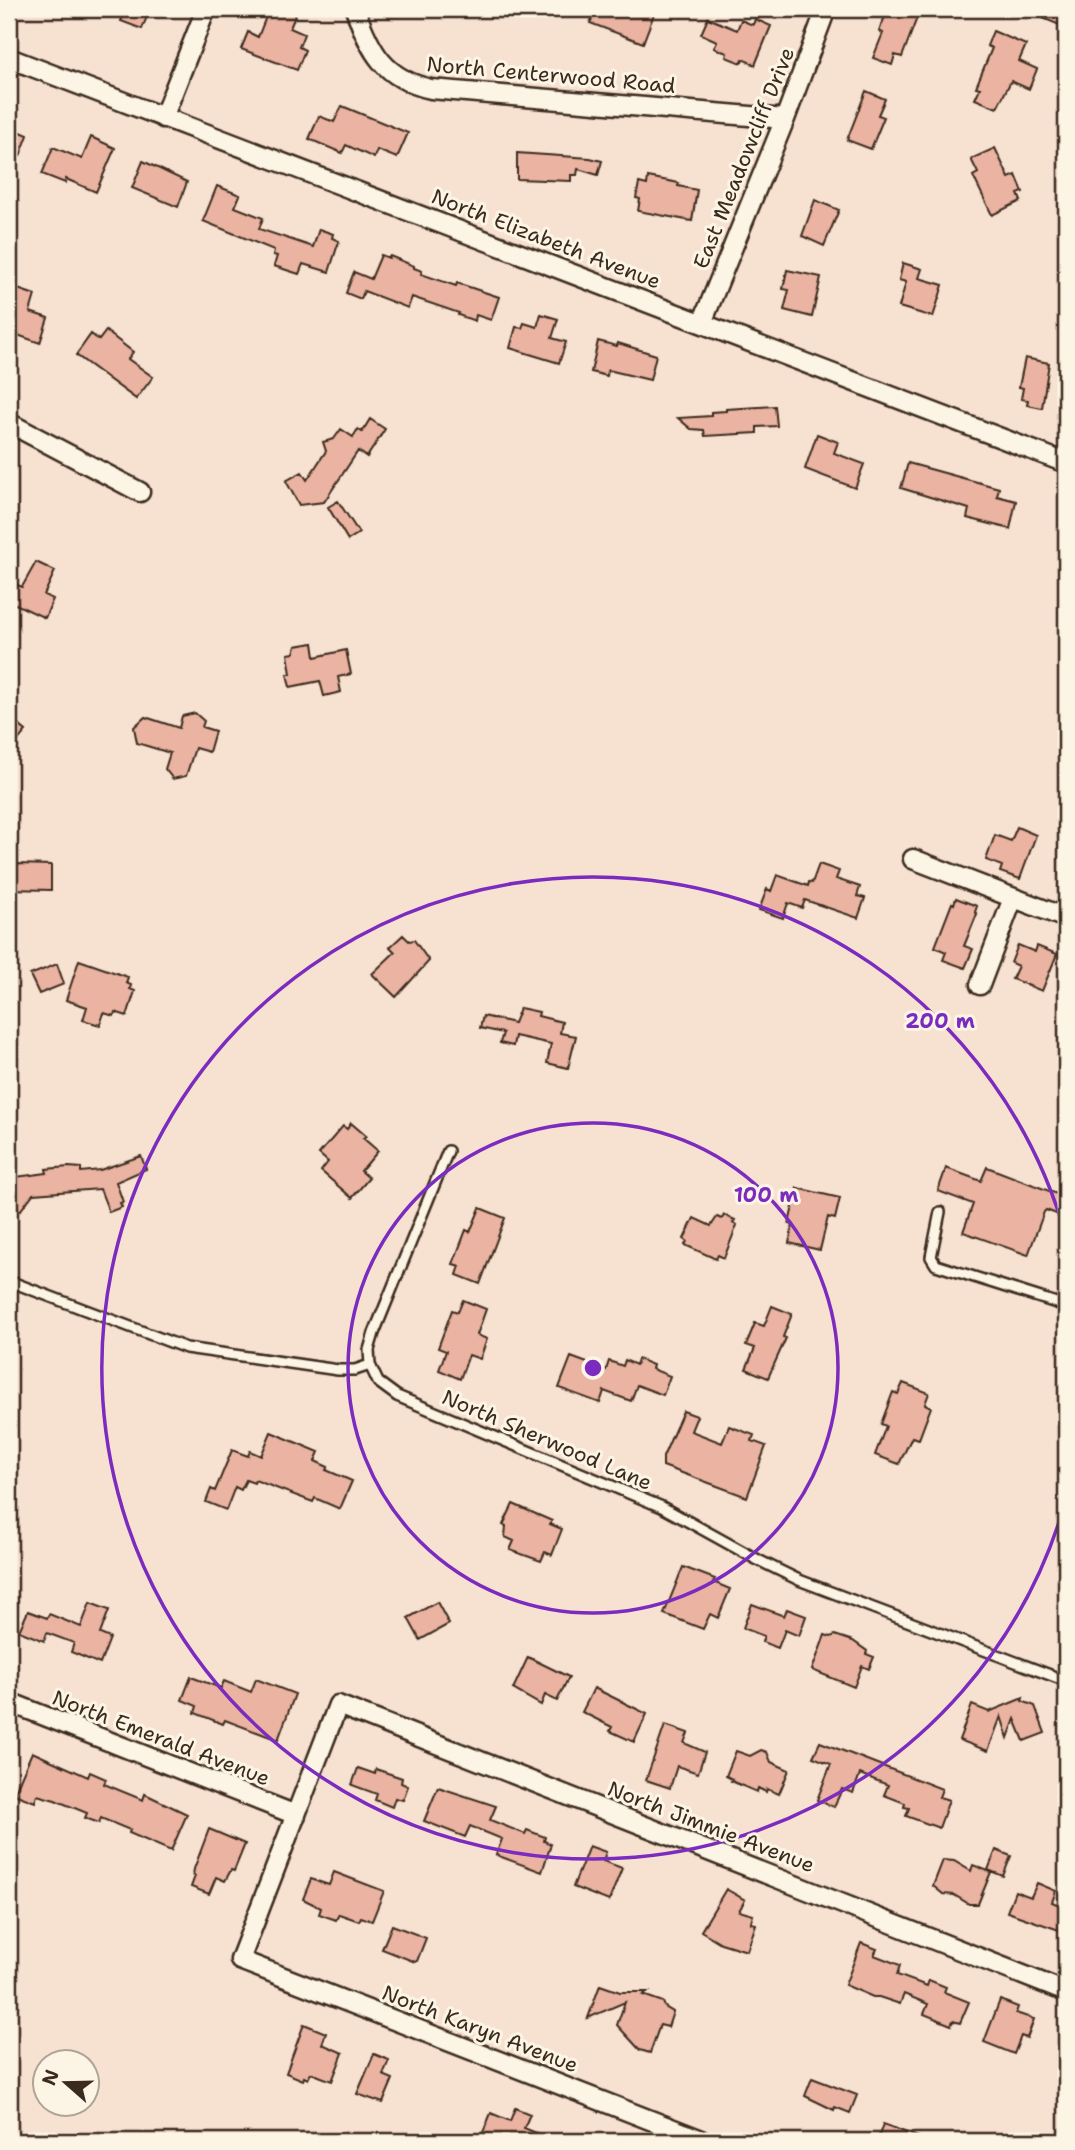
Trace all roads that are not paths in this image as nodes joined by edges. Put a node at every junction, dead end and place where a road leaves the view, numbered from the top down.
1 (206, 9) edge
2 (355, 9) edge
3 (826, 9) edge
4 (9, 58) edge
5 (163, 118) junction
6 (785, 119) junction
7 (702, 323) junction
8 (9, 423) edge
9 (1066, 463) edge
10 (140, 492) dead end
11 (913, 859) dead end
12 (1013, 898) junction
13 (1066, 918) edge
14 (981, 985) dead end
15 (448, 1151) dead end
16 (940, 1212) dead end
17 (9, 1281) edge
18 (1066, 1306) edge
19 (370, 1365) junction
20 (1066, 1681) edge
21 (9, 1702) edge
22 (296, 1815) junction
23 (1066, 1992) edge
24 (704, 2141) edge

1 - 5 street
2 - 6 street, North Centerwood Road
3 - 6 street, East Meadowcliff Drive
4 - 5 street, North Elizabeth Avenue
5 - 7 street, North Elizabeth Avenue
6 - 7 street, East Meadowcliff Drive
7 - 9 street, North Elizabeth Avenue
8 - 10 street
11 - 12 street
12 - 13 street
12 - 14 street
15 - 19 lane
16 - 18 lane
17 - 19 lane
19 - 20 lane, North Sherwood Lane
21 - 22 street, North Emerald Avenue
22 - 23 street, North Jimmie Avenue
22 - 24 street, North Karyn Avenue

